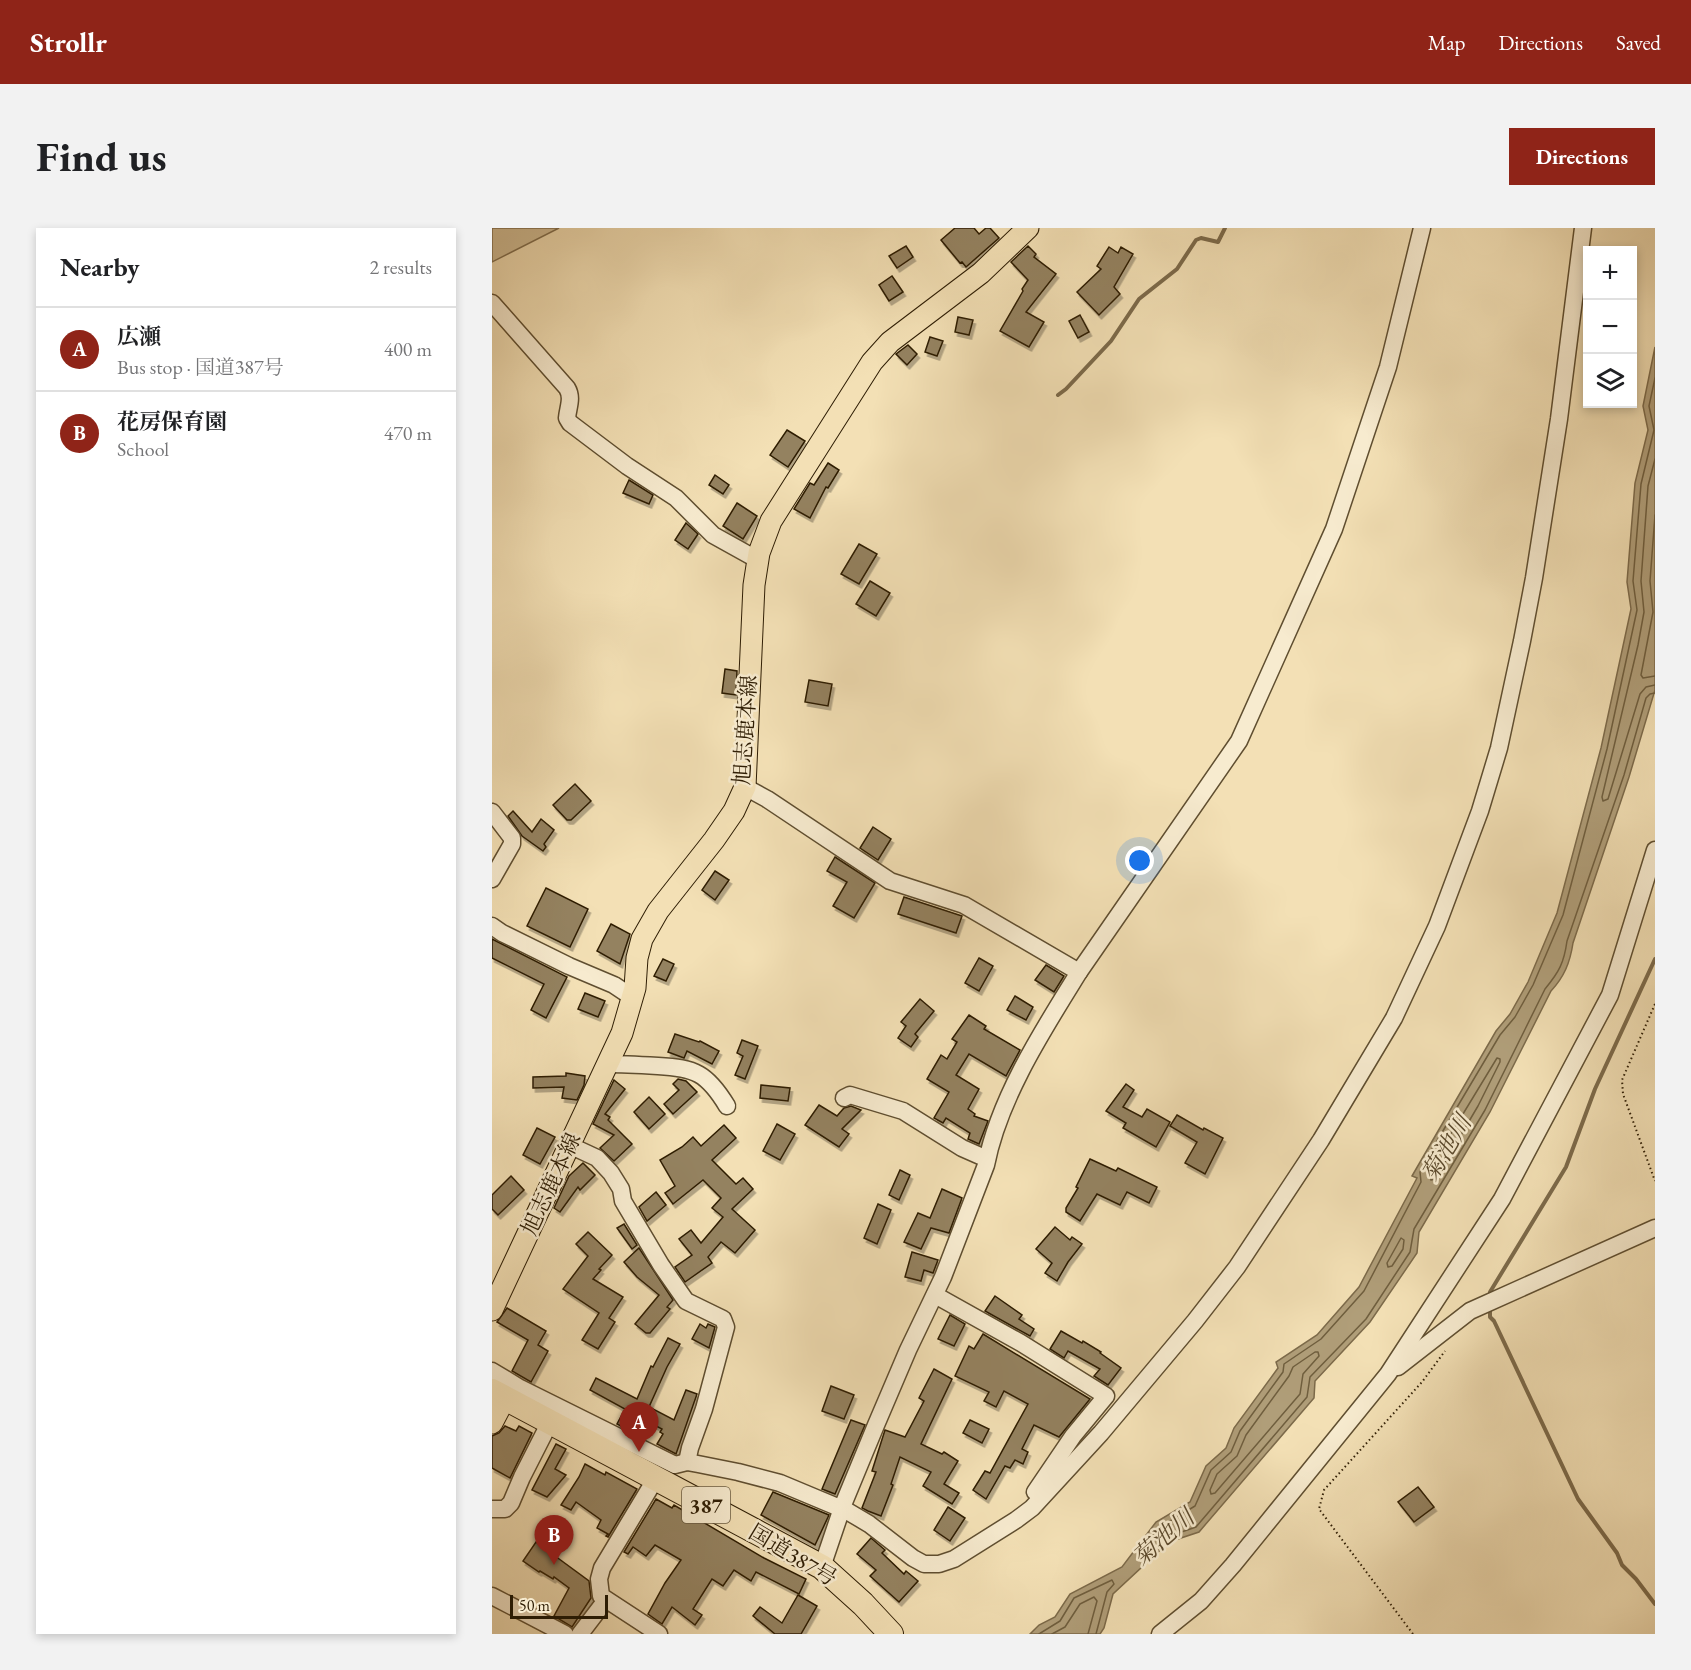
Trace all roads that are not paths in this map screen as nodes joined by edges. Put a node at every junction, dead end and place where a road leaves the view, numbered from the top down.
1 (1028, 228) edge
2 (1422, 228) edge
3 (1583, 228) edge
4 (492, 303) edge
5 (758, 560) junction
6 (745, 787) junction
7 (492, 812) edge
8 (1655, 850) edge
9 (492, 879) edge
10 (492, 926) edge
11 (1079, 972) junction
12 (632, 997) junction
13 (606, 1064) junction
14 (844, 1098) dead end
15 (727, 1106) dead end
16 (569, 1145) junction
17 (987, 1159) junction
18 (1655, 1228) edge
19 (935, 1294) junction
20 (492, 1310) edge
21 (492, 1371) edge
22 (1388, 1374) junction
23 (499, 1395) edge
24 (550, 1422) junction
25 (492, 1423) edge
26 (687, 1462) junction
27 (656, 1478) junction
28 (492, 1509) edge
29 (842, 1510) junction
30 (1016, 1520) junction
31 (822, 1567) junction
32 (492, 1596) edge
33 (606, 1599) junction
34 (565, 1634) edge
35 (580, 1634) edge
36 (659, 1634) edge
37 (891, 1634) edge
38 (1160, 1634) edge

1 - 5 main road, 旭志鹿本線
2 - 11 street
3 - 30 street
4 - 5 street
5 - 6 main road, 旭志鹿本線
6 - 11 street
6 - 12 main road, 旭志鹿本線
7 - 9 street
8 - 22 street
10 - 12 street
11 - 17 street
12 - 13 main road, 旭志鹿本線
13 - 15 street
13 - 16 main road, 旭志鹿本線
14 - 17 street
16 - 20 main road, 旭志鹿本線
16 - 26 street
17 - 19 street
18 - 22 street
19 - 29 street
19 - 30 street
21 - 26 street
22 - 38 street
23 - 24 highway, 国道387号 / 387
23 - 25 main road
24 - 27 highway, 国道387号 / 387
24 - 28 street
26 - 29 street
27 - 31 highway, 国道387号 / 387
27 - 33 street
29 - 30 street
29 - 31 street
31 - 37 highway, 国道387号 / 387
32 - 34 street
33 - 35 street
33 - 36 street

